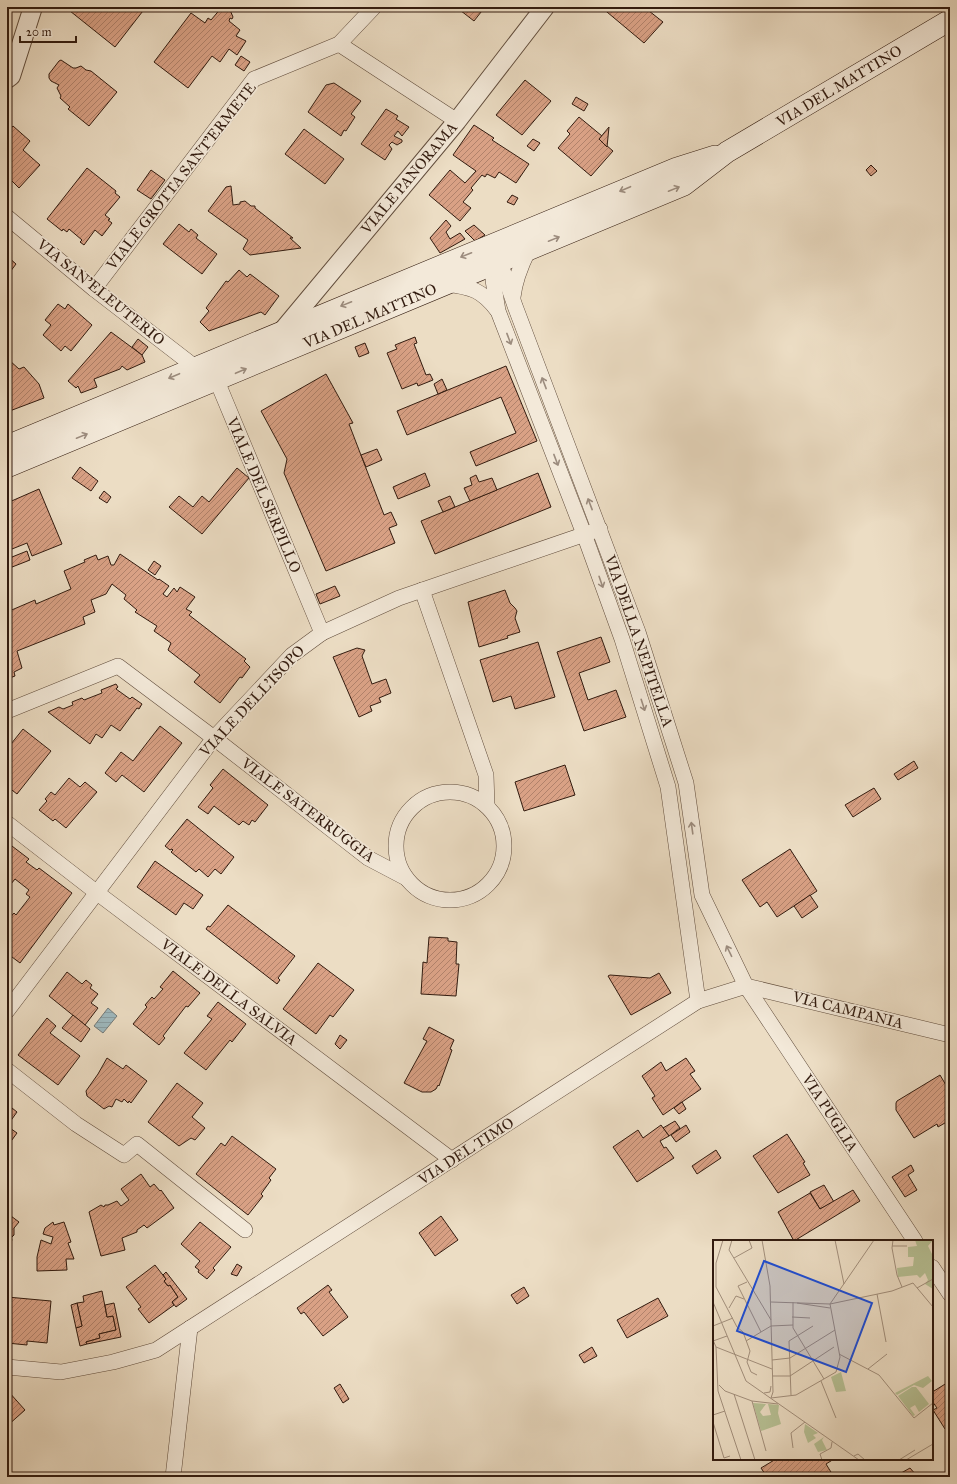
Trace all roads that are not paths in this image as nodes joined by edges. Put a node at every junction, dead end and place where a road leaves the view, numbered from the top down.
1 (33, 7) edge
2 (374, 7) edge
3 (545, 7) edge
4 (950, 20) edge
5 (339, 44) junction
6 (7, 79) edge
7 (456, 121) junction
8 (727, 152) junction
9 (7, 217) edge
10 (529, 249) junction
11 (497, 253) junction
12 (445, 284) junction
13 (94, 289) junction
14 (513, 300) junction
15 (498, 311) junction
16 (283, 330) junction
17 (290, 349) junction
18 (195, 367) junction
19 (217, 381) junction
20 (49, 439) junction
21 (7, 446) edge
22 (7, 467) edge
23 (600, 528) junction
24 (584, 534) junction
25 (422, 590) junction
26 (322, 633) junction
27 (7, 712) edge
28 (214, 738) junction
29 (487, 806) junction
30 (7, 823) edge
31 (406, 878) junction
32 (96, 892) junction
33 (746, 986) junction
34 (698, 1001) junction
35 (7, 1011) edge
36 (950, 1035) edge
37 (7, 1070) edge
38 (452, 1160) junction
39 (245, 1230) dead end
40 (914, 1240) edge
41 (933, 1268) edge
42 (950, 1294) edge
43 (190, 1328) junction
44 (7, 1367) edge
45 (174, 1477) edge

1 - 6 street
2 - 5 street, VIALE GROTTA SANT'ERMETE
3 - 7 street, VIALE PANORAMA
4 - 8 main road, VIA DEL MATTINO
5 - 7 street
5 - 13 street, VIALE GROTTA SANT'ERMETE
7 - 16 street, VIALE PANORAMA
10 -> 8 main road, VIA DEL MATTINO
8 -> 11 main road, VIA DEL MATTINO
9 - 13 street, VIA SAN'ELEUTERIO
10 - 11 main road, VIA DEL MATTINO
10 - 14 street, VIA DELLA NEPITELLA
11 - 12 main road, VIA DEL MATTINO
11 - 14 street, VIA DELLA NEPITELLA
11 - 15 street, VIA DELLA NEPITELLA
11 -> 16 main road, VIA DEL MATTINO
12 - 15 street, VIA DELLA NEPITELLA
12 - 17 main road, VIA DEL MATTINO
13 - 18 street, VIA SAN'ELEUTERIO
23 -> 14 street, VIA DELLA NEPITELLA
15 -> 24 street, VIA DELLA NEPITELLA
16 - 17 street
16 - 18 main road, VIA DEL MATTINO
19 -> 17 main road, VIA DEL MATTINO
18 - 19 street
18 -> 20 main road, VIA DEL MATTINO
20 -> 19 main road, VIA DEL MATTINO
19 - 26 street, VIALE DEL SERPILLO
20 - 21 main road, VIA DEL MATTINO
20 - 22 main road, VIA DEL MATTINO
23 - 24 street, VIALE DELL'ISOPO
33 -> 23 street, VIA DELLA NEPITELLA
24 - 25 street, VIALE DELL'ISOPO
24 -> 34 street, VIA DELLA NEPITELLA
25 - 26 street, VIALE DELL'ISOPO
25 - 29 street
26 - 28 street, VIALE DELL'ISOPO
27 - 28 street, VIALE SATERRUGGIA
28 - 31 street, VIALE SATERRUGGIA
28 - 32 street, VIALE DELL'ISOPO
29 - 31 street, VIALE SATERRUGGIA
29 - 31 street, VIALE SATERRUGGIA
30 - 32 street, VIALE DELLA SALVIA
32 - 35 street, VIALE DELL'ISOPO
32 - 38 street, VIALE DELLA SALVIA
33 - 34 street, VIA DEL TIMO
33 - 36 street, VIA CAMPANIA
33 - 40 street, VIA PUGLIA
34 - 38 street, VIA DEL TIMO
37 - 39 street
38 - 43 street, VIA DEL TIMO
41 - 42 street
43 - 44 street, VIA DEL TIMO
43 - 45 street

